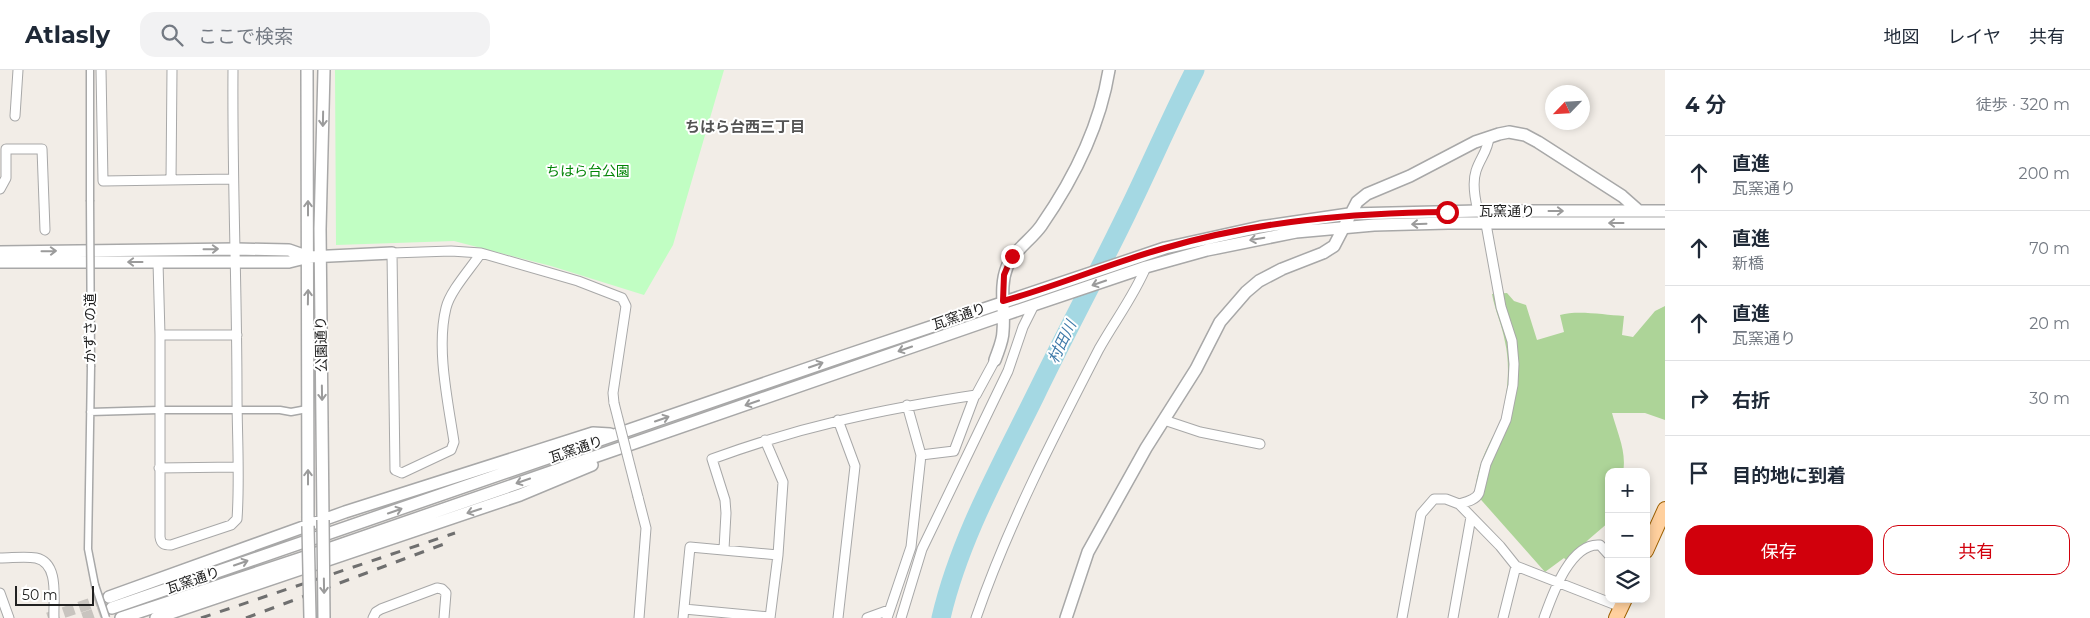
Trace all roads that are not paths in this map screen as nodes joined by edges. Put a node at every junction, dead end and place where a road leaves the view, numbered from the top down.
1 (18, 70) edge
2 (90, 70) edge
3 (101, 70) edge
4 (172, 70) edge
5 (233, 70) edge
6 (308, 70) edge
7 (324, 70) edge
8 (1109, 70) edge
9 (15, 116) dead end
10 (1489, 137) junction
11 (232, 179) junction
12 (171, 180) junction
13 (0, 189) edge
14 (1478, 211) junction
15 (1639, 211) junction
16 (1665, 211) edge
17 (1350, 214) junction
18 (1665, 223) edge
19 (1486, 224) junction
20 (1344, 228) junction
21 (45, 230) dead end
22 (236, 249) junction
23 (0, 252) edge
24 (392, 253) junction
25 (481, 253) junction
26 (315, 257) junction
27 (0, 262) edge
28 (158, 262) junction
29 (236, 262) junction
30 (1146, 267) junction
31 (1003, 301) junction
32 (1034, 305) junction
33 (1004, 314) junction
34 (160, 335) junction
35 (237, 335) junction
36 (995, 360) joint
37 (975, 395) junction
38 (908, 405) junction
39 (307, 409) junction
40 (159, 410) junction
41 (237, 410) junction
42 (90, 412) junction
43 (838, 420) junction
44 (1164, 420) junction
45 (616, 434) junction
46 (765, 440) junction
47 (1260, 444) dead end
48 (619, 448) junction
49 (921, 455) junction
50 (237, 467) junction
51 (160, 468) junction
52 (1459, 504) junction
53 (1665, 509) edge
54 (1471, 517) junction
55 (323, 520) junction
56 (308, 526) junction
57 (1650, 542) edge
58 (724, 549) junction
59 (1605, 551) edge
60 (778, 555) junction
61 (0, 558) edge
62 (324, 561) junction
63 (309, 566) junction
64 (1516, 566) junction
65 (1557, 582) junction
66 (0, 593) edge
67 (109, 608) edge
68 (1621, 608) edge
69 (683, 614) edge
70 (888, 614) edge
71 (8, 618) edge
72 (54, 618) edge
73 (121, 618) tunnel mouth
74 (156, 618) edge
75 (310, 618) edge
76 (324, 618) edge
77 (373, 618) edge
78 (444, 618) edge
79 (638, 618) edge
80 (770, 618) edge
81 (838, 618) edge
82 (867, 618) edge
83 (901, 618) edge
84 (976, 618) edge
85 (1066, 618) edge
86 (1402, 618) edge
87 (1453, 618) edge
88 (1503, 618) edge
89 (1544, 618) edge

1 - 9 street
2 - 42 street, かずさの道, bridge
3 - 12 street
4 - 12 street
5 - 11 street
26 -> 6 street, 公園通り
7 -> 26 street, 公園通り
8 - 31 street
10 - 14 street
10 - 15 street
10 - 17 street
11 - 12 street
11 - 22 street
13 - 21 street
14 -> 15 street, 瓦窯通り
14 - 17 street, 瓦窯通り
15 - 16 street, 瓦窯通り
17 - 20 street
17 - 31 street, 瓦窯通り
18 -> 19 street, 瓦窯通り
19 -> 20 street, 瓦窯通り
19 - 52 street
20 -> 30 street, 瓦窯通り
20 - 44 street
23 -> 22 street
22 - 26 street
22 - 29 street
24 - 25 street
24 - 25 street
24 - 26 street
25 - 79 street, bridge
26 - 29 street
39 -> 26 street, 公園通り
26 -> 55 street, 公園通り
28 -> 27 street
28 - 29 street
28 - 34 street
29 - 35 street
30 -> 32 street, 瓦窯通り
30 - 84 street
31 - 33 street
45 -> 31 street, 瓦窯通り
32 - 33 street, 瓦窯通り
32 - 83 street
33 - 36 street
33 -> 48 street, 瓦窯通り
34 - 35 street
34 - 40 street
35 - 41 street
36 - 37 street
37 - 38 street
37 - 49 street
38 - 43 street
38 - 49 street
39 - 41 street
56 -> 39 street, 公園通り
40 - 41 street
40 - 42 street
40 - 51 street
41 - 50 street
42 - 67 street, かずさの道, bridge
43 - 46 street
43 - 81 street
44 - 47 street
44 - 85 street
45 - 55 street
67 -> 45 street, 瓦窯通り
46 - 58 street
46 - 60 street
48 -> 62 street
48 -> 73 street, 瓦窯通り
49 - 70 street
50 - 51 street
50 - 51 street
52 - 54 street
52 - 86 street
53 - 57 main road
54 - 64 street
54 - 87 street
55 - 56 street
55 - 62 street, 公園通り, bridge
56 - 63 street, 公園通り, bridge
56 - 67 street
58 - 60 street
58 - 69 street
59 - 65 street
60 - 80 street
61 - 72 street
62 - 63 street, bridge
62 -> 76 street, 公園通り, bridge
63 - 74 street
63 - 75 street, 公園通り, bridge
64 - 65 street
64 - 88 street
65 - 68 street
65 - 89 street
66 - 71 street
69 - 80 street
70 - 82 street
77 - 78 street

